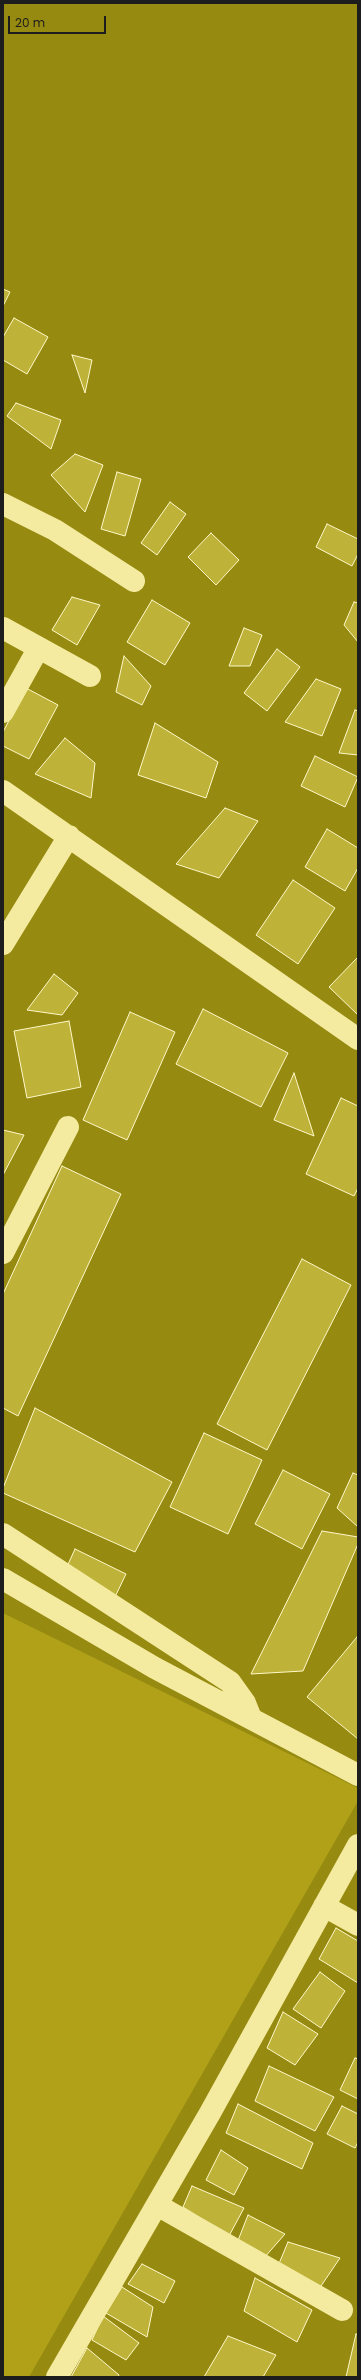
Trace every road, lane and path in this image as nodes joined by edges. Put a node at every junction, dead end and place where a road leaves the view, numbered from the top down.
1 (3, 504) edge
2 (134, 581) dead end
3 (3, 628) edge
4 (38, 649) junction
5 (90, 676) dead end
6 (3, 712) edge
7 (3, 791) edge
8 (70, 836) junction
9 (3, 944) edge
10 (358, 1039) edge
11 (68, 1127) dead end
12 (3, 1253) edge
13 (3, 1534) edge
14 (3, 1579) edge
15 (250, 1718) junction
16 (358, 1775) edge
17 (358, 1844) edge
18 (324, 1906) junction
19 (358, 1925) edge
20 (157, 2205) junction
21 (342, 2310) dead end
22 (57, 2377) edge

1 - 2 street
3 - 4 street
4 - 5 street
4 - 6 street
7 - 8 street
8 - 9 street
8 - 10 street
11 - 12 street
13 - 15 street
14 - 15 street
15 - 16 street
17 - 18 street
18 - 19 street
18 - 20 street
20 - 21 street
20 - 22 street

